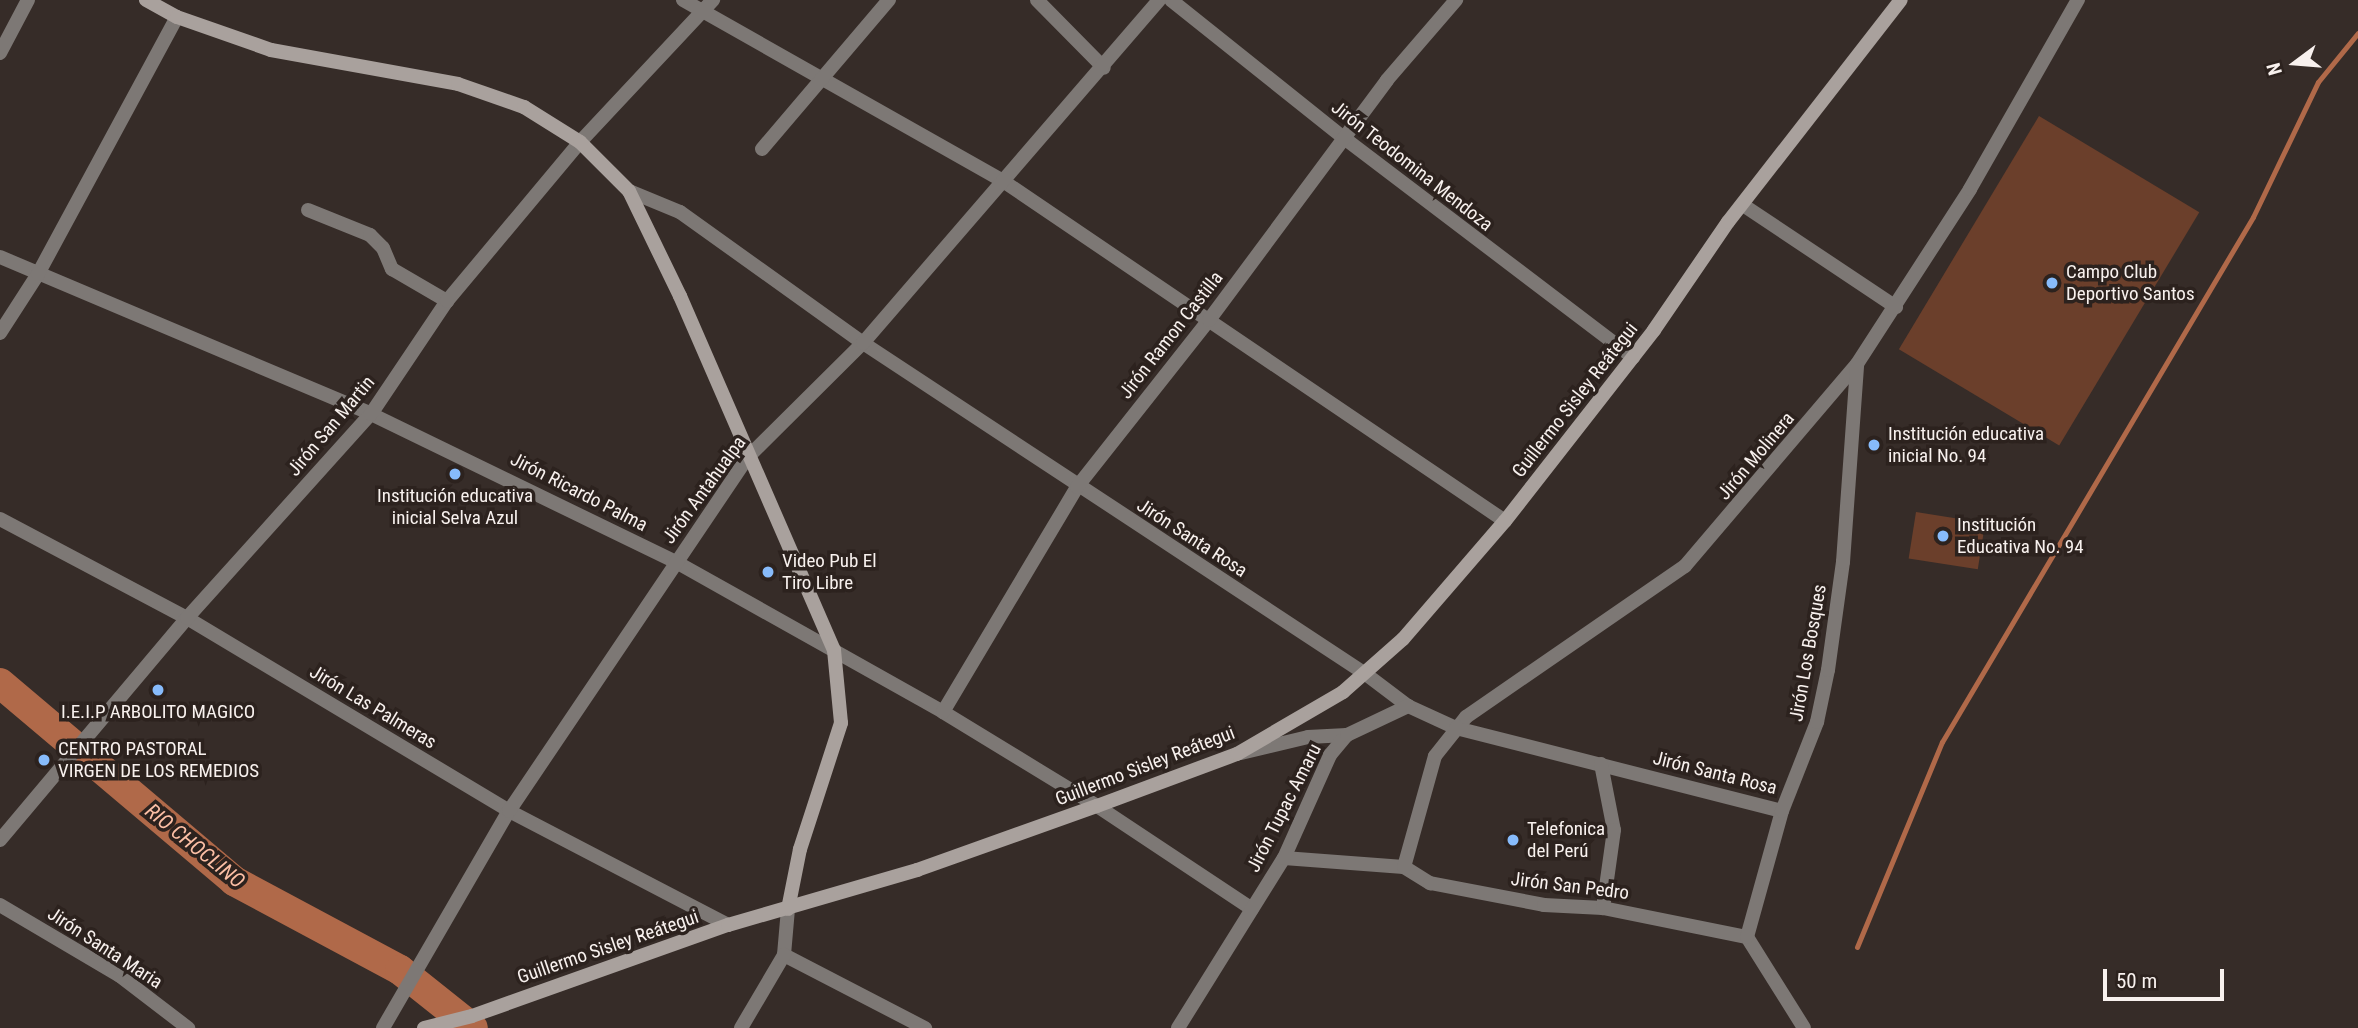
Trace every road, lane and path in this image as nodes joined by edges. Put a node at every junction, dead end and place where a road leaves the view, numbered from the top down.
1 (28, 0) edge
2 (146, 0) edge
3 (683, 0) edge
4 (712, 0) edge
5 (889, 0) edge
6 (1037, 0) edge
7 (1159, 0) edge
8 (1171, 0) edge
9 (1456, 0) edge
10 (1900, 0) edge
11 (2078, 0) edge
12 (701, 12) junction
13 (177, 17) junction
14 (0, 53) edge
15 (1104, 68) junction
16 (817, 79) junction
17 (1344, 138) junction
18 (580, 142) junction
19 (762, 149) dead end
20 (1003, 181) junction
21 (629, 191) junction
22 (1743, 205) junction
23 (308, 210) dead end
24 (0, 257) edge
25 (38, 274) junction
26 (447, 301) junction
27 (1896, 307) junction
28 (1209, 320) junction
29 (0, 333) edge
30 (863, 343) junction
31 (1633, 356) junction
32 (1857, 364) junction
33 (371, 414) junction
34 (747, 458) junction
35 (1077, 487) junction
36 (0, 519) edge
37 (1505, 521) junction
38 (676, 562) junction
39 (187, 618) junction
40 (834, 650) junction
41 (1367, 675) junction
42 (1408, 706) junction
43 (943, 712) junction
44 (1456, 728) junction
45 (1347, 735) junction
46 (1237, 754) junction
47 (1601, 764) junction
48 (1097, 806) junction
49 (509, 811) junction
50 (1782, 811) junction
51 (0, 840) edge
52 (1284, 858) junction
53 (1404, 867) junction
54 (0, 905) edge
55 (1603, 908) junction
56 (788, 909) junction
57 (1252, 909) junction
58 (728, 925) junction
59 (1747, 937) junction
60 (785, 955) junction
61 (1800, 1025) edge
62 (188, 1028) edge
63 (383, 1028) edge
64 (424, 1028) edge
65 (741, 1028) edge
66 (925, 1028) edge
67 (1178, 1028) edge

1 - 14 street
2 - 13 main road
3 - 12 street
4 - 12 street, Jirón San Martin
5 - 16 street
6 - 15 street
7 - 15 street, Jirón Antahualpa
8 - 17 street, Jirón Teodomina Mendoza
9 - 17 street, Jirón Ramon Castilla
10 - 22 main road, Guillermo Sisley Reátegui
11 - 27 street, Jirón Molinera
12 - 16 street
12 - 18 street, Jirón San Martin
13 - 18 main road
13 - 25 street
15 - 20 street, Jirón Antahualpa
16 - 19 street
16 - 20 street
17 - 28 street, Jirón Ramon Castilla
17 - 31 street, Jirón Teodomina Mendoza
18 - 21 main road
18 - 26 street, Jirón San Martin
20 - 28 street
20 - 30 street, Jirón Antahualpa
21 - 30 street, Jirón Santa Rosa
21 - 34 main road
22 - 27 street
22 - 31 main road, Guillermo Sisley Reátegui
23 - 26 street
24 - 25 street, Jirón Ricardo Palma
25 - 29 street
25 - 33 street, Jirón Ricardo Palma
26 - 33 street, Jirón San Martin
27 - 32 street, Jirón Molinera
28 - 35 street, Jirón Ramon Castilla
28 - 37 street
30 - 34 street, Jirón Antahualpa
30 - 35 street, Jirón Santa Rosa
31 - 37 main road, Guillermo Sisley Reátegui
32 - 44 street, Jirón Molinera
32 - 50 street, Jirón Los Bosques
33 - 38 street, Jirón Ricardo Palma
33 - 39 street, Jirón San Martin
34 - 38 street, Jirón Antahualpa
34 - 40 main road
35 - 41 street, Jirón Santa Rosa
35 - 43 street, Jirón Ramon Castilla
36 - 39 street, Jirón Las Palmeras
37 - 41 main road, Guillermo Sisley Reátegui
38 - 40 street, Jirón Ricardo Palma
38 - 49 street, Jirón Antahualpa
39 - 49 street, Jirón Las Palmeras
39 - 51 street, Jirón San Martin
40 - 43 street, Jirón Ricardo Palma
40 - 56 main road
41 - 42 street, Jirón Santa Rosa
41 - 46 main road, Guillermo Sisley Reátegui
42 - 44 street, Jirón Santa Rosa
42 - 45 street, Jirón Tupac Amaru
43 - 48 street, Jirón Ricardo Palma
44 - 47 street, Jirón Santa Rosa
44 - 53 street, Jirón Molinera
45 - 46 street
45 - 52 street, Jirón Tupac Amaru
46 - 48 main road, Guillermo Sisley Reátegui
47 - 50 street, Jirón Santa Rosa
47 - 55 street
48 - 56 main road, Guillermo Sisley Reátegui
48 - 57 street, Jirón Ricardo Palma
49 - 58 street, Jirón Las Palmeras
49 - 63 street, Jirón Antahualpa
50 - 59 street, Jirón Los Bosques
52 - 53 street, Jirón San Pedro
52 - 57 street, Jirón Tupac Amaru
53 - 55 street, Jirón San Pedro
54 - 62 street, Jirón Santa Maria
55 - 59 street, Jirón San Pedro
56 - 58 main road, Guillermo Sisley Reátegui
56 - 60 street
57 - 67 street, Jirón Tupac Amaru
58 - 64 main road, Guillermo Sisley Reátegui
59 - 61 street
60 - 65 street
60 - 66 street

